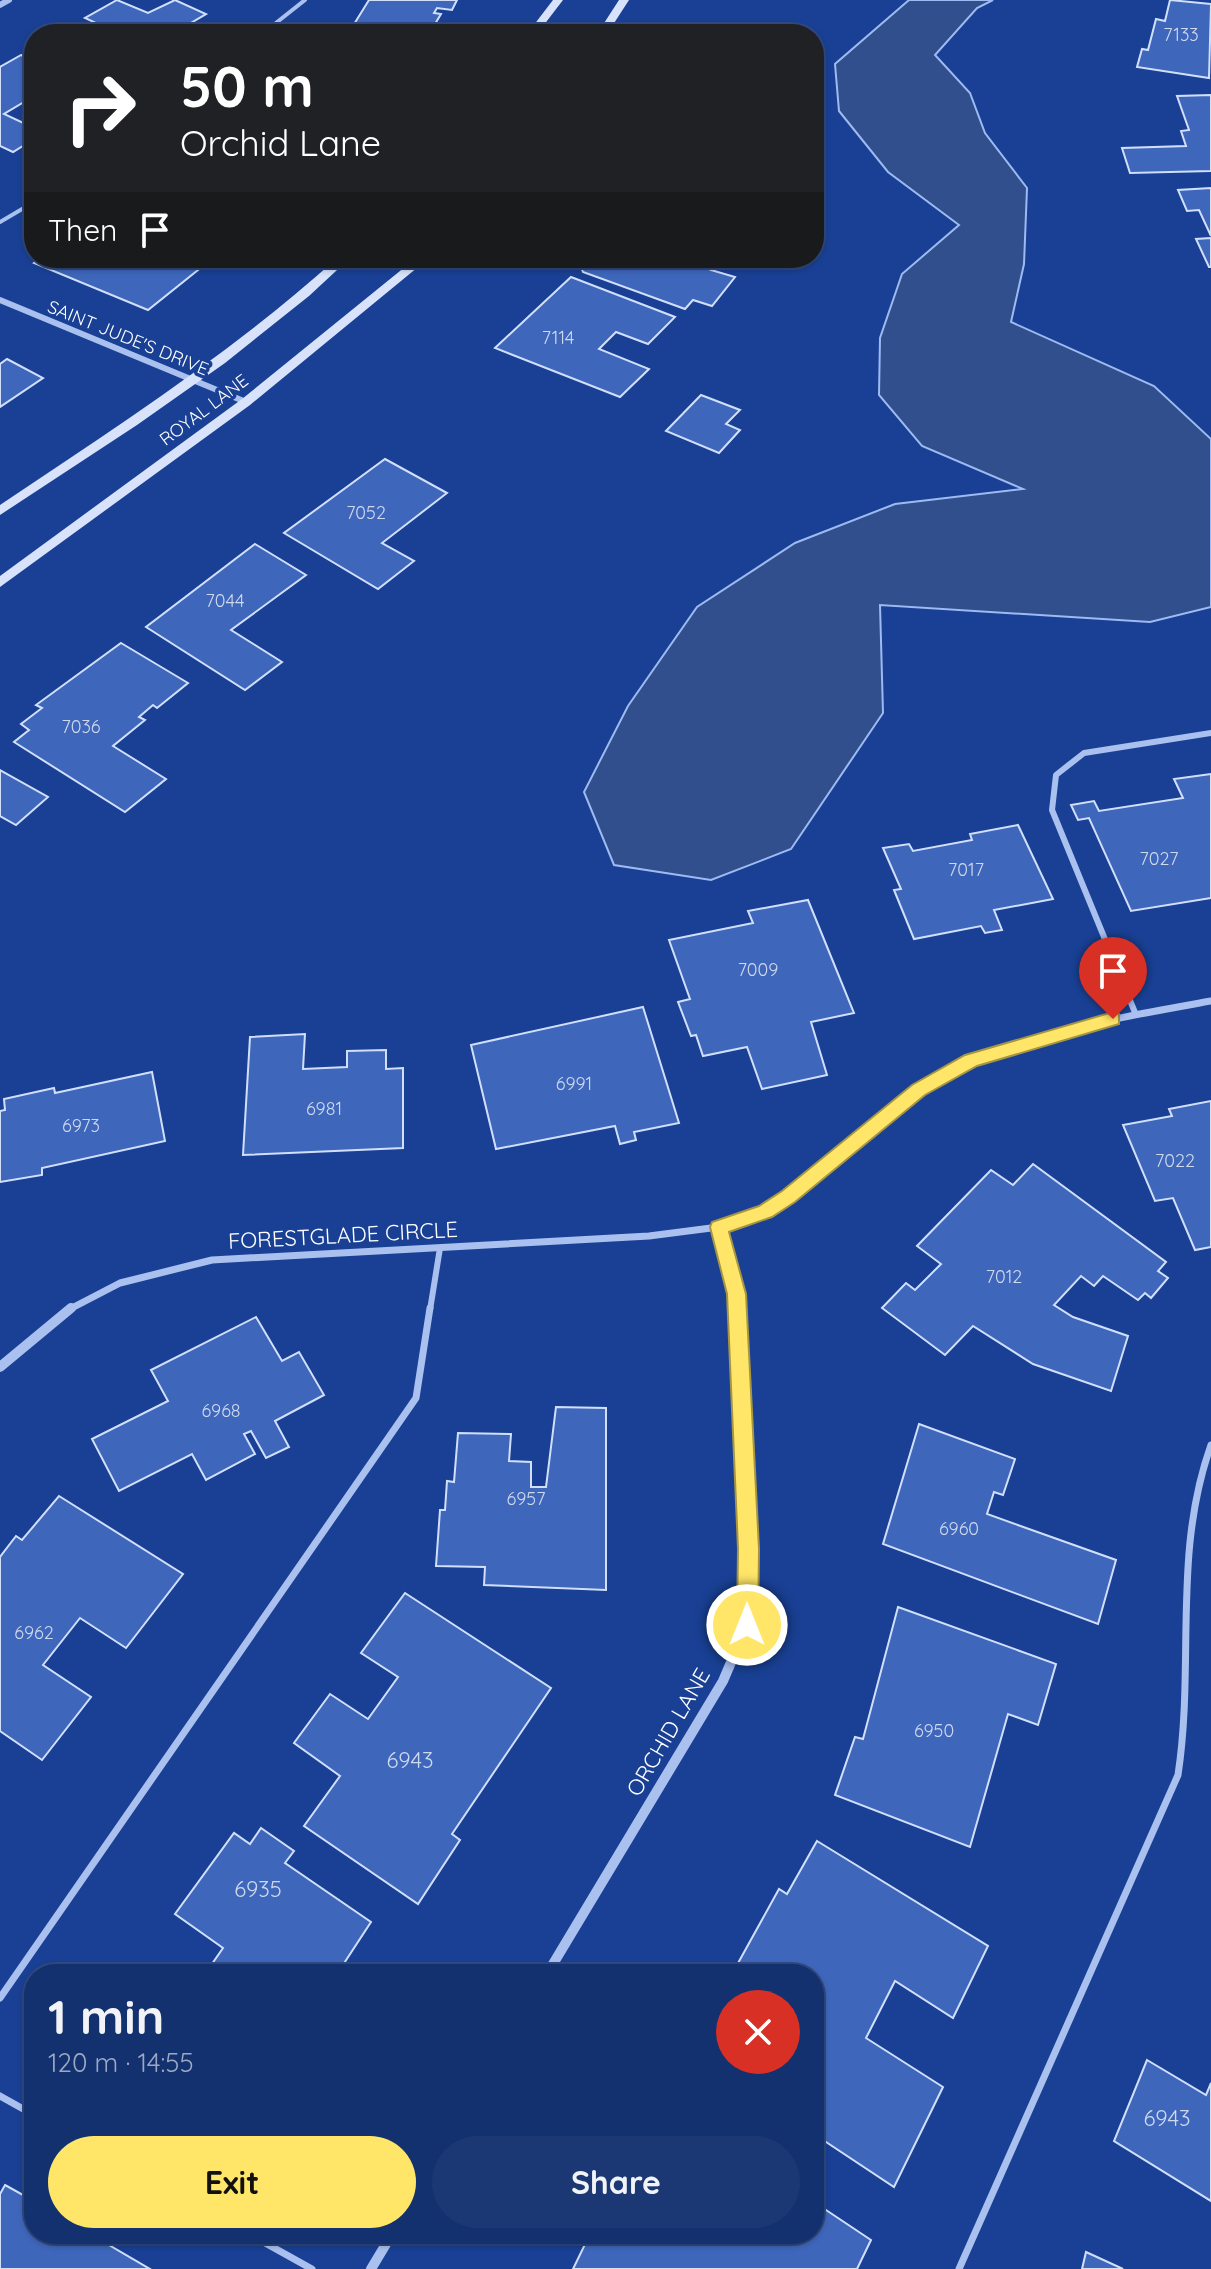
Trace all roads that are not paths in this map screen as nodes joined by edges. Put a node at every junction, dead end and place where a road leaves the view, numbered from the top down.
1 (9, 0) edge
2 (305, 0) edge
3 (558, 0) edge
4 (624, 0) edge
5 (0, 5) edge
6 (275, 24) edge
7 (540, 24) edge
8 (608, 24) edge
9 (24, 208) edge
10 (0, 222) edge
11 (334, 268) edge
12 (411, 268) edge
13 (0, 300) edge
14 (194, 379) junction
15 (246, 402) junction
16 (0, 511) edge
17 (0, 583) edge
18 (1211, 733) edge
19 (1211, 1001) edge
20 (1136, 1015) junction
21 (719, 1227) junction
22 (440, 1248) junction
23 (0, 1367) edge
24 (1211, 1445) edge
25 (553, 1964) edge
26 (0, 1998) edge
27 (0, 2096) edge
28 (24, 2109) edge
29 (267, 2244) edge
30 (386, 2244) edge
31 (312, 2269) edge
32 (371, 2269) edge
33 (959, 2269) edge

1 - 5 street
2 - 6 lane
3 - 7 main road
4 - 8 main road
9 - 10 lane
11 - 14 main road, ROYAL LANE
12 - 15 main road, ROYAL LANE
13 - 14 street, SAINT JUDE'S DRIVE
14 - 15 street, SAINT JUDE'S DRIVE
14 - 16 main road, ROYAL LANE
15 - 17 main road, ROYAL LANE
18 - 20 lane
19 - 20 street
20 - 21 street
21 - 22 street, FORESTGLADE CIRCLE
21 - 25 street, ORCHID LANE
22 - 23 street, FORESTGLADE CIRCLE
22 - 26 lane
24 - 33 lane
27 - 28 lane
29 - 31 lane
30 - 32 street

